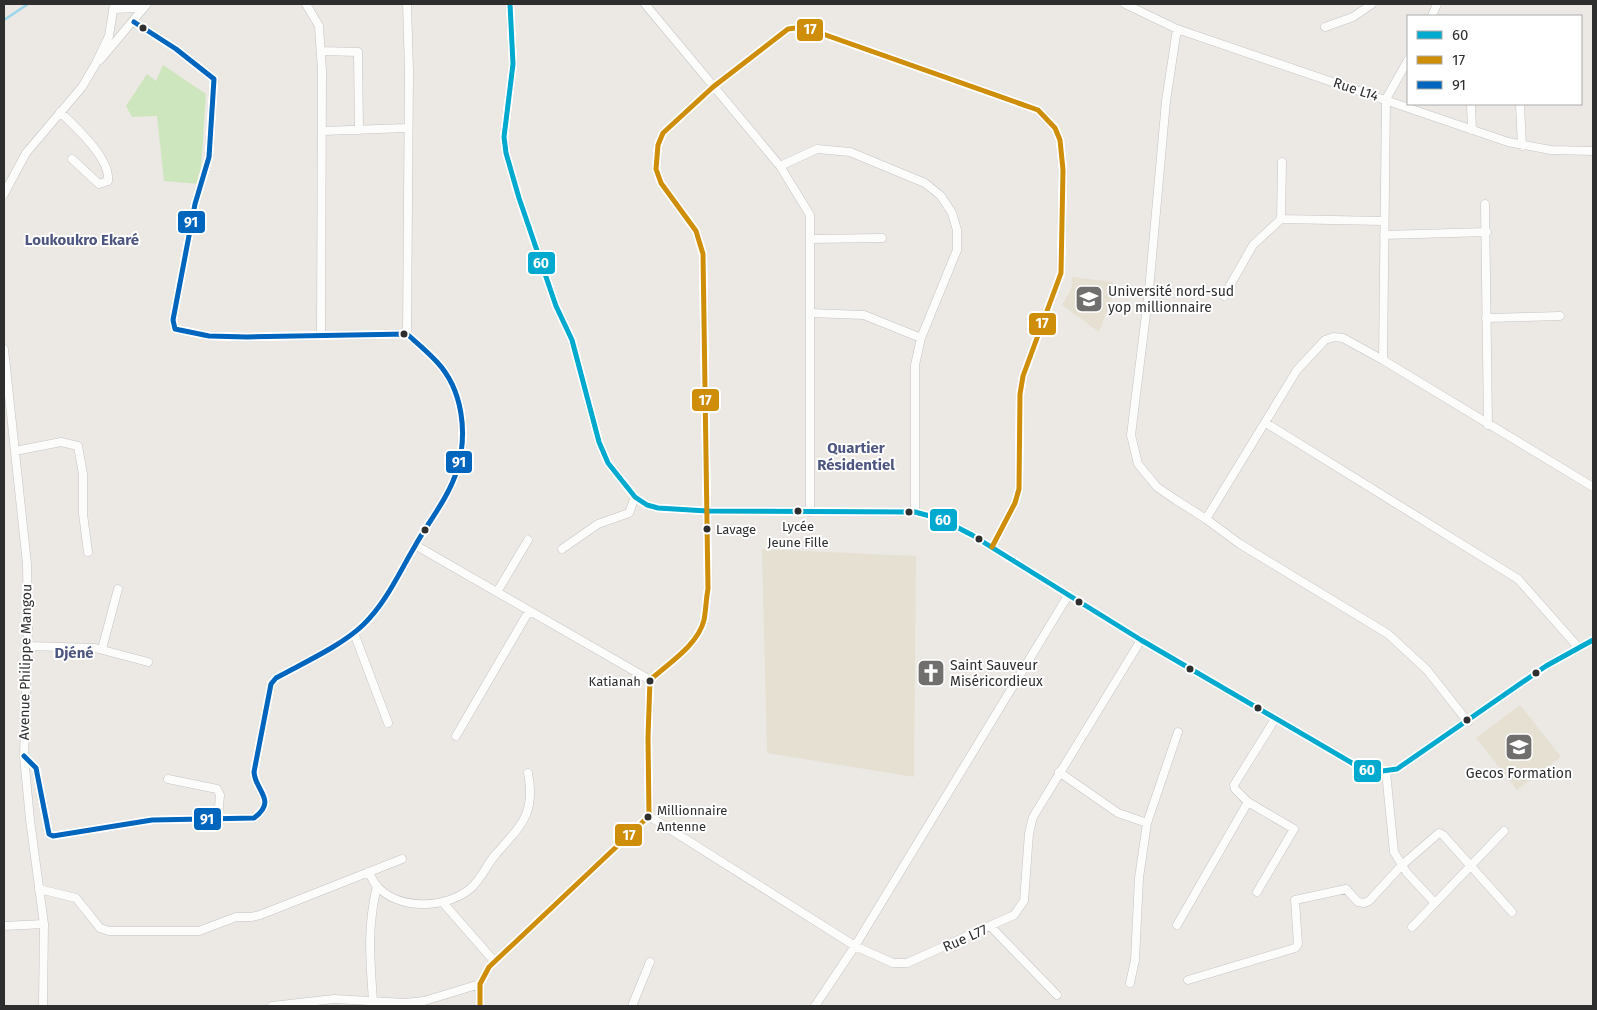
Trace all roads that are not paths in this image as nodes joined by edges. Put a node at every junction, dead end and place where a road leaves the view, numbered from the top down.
1 (148, 4) edge
2 (306, 4) edge
3 (407, 4) edge
4 (510, 4) edge
5 (645, 4) edge
6 (1125, 4) edge
7 (1372, 4) edge
8 (114, 6) edge
9 (134, 22) junction
10 (1325, 27) dead end
11 (1177, 29) junction
12 (321, 50) junction
13 (1407, 62) edge
14 (95, 64) junction
15 (712, 87) junction
16 (1386, 99) junction
17 (1472, 105) edge
18 (1520, 105) edge
19 (60, 112) junction
20 (407, 128) junction
21 (359, 130) junction
22 (1472, 130) junction
23 (323, 131) junction
24 (1522, 146) junction
25 (1593, 151) edge
26 (72, 159) dead end
27 (1282, 162) dead end
28 (780, 166) junction
29 (4, 194) edge
30 (1485, 204) dead end
31 (1282, 220) junction
32 (1383, 221) junction
33 (1487, 232) junction
34 (1384, 235) junction
35 (882, 238) dead end
36 (811, 239) junction
37 (1224, 296) dead end
38 (810, 313) junction
39 (1560, 316) dead end
40 (1486, 318) junction
41 (406, 334) junction
42 (321, 335) junction
43 (921, 338) junction
44 (4, 349) edge
45 (1383, 360) junction
46 (1266, 423) junction
47 (1488, 425) junction
48 (15, 450) junction
49 (1593, 487) edge
50 (635, 497) junction
51 (707, 511) junction
52 (810, 512) junction
53 (915, 512) junction
54 (1206, 519) junction
55 (528, 540) dead end
56 (415, 545) junction
57 (992, 547) junction
58 (562, 549) dead end
59 (88, 552) dead end
60 (118, 590) dead end
61 (497, 592) junction
62 (1069, 594) junction
63 (529, 610) junction
64 (354, 633) junction
65 (1141, 640) junction
66 (1593, 640) edge
67 (27, 646) junction
68 (1578, 647) junction
69 (102, 649) junction
70 (148, 662) dead end
71 (650, 680) junction
72 (1275, 719) junction
73 (388, 722) dead end
74 (1468, 722) junction
75 (1178, 732) dead end
76 (456, 736) dead end
77 (24, 756) junction
78 (1059, 772) junction
79 (1386, 772) junction
80 (528, 773) dead end
81 (168, 779) dead end
82 (1248, 802) junction
83 (649, 816) junction
84 (218, 819) junction
85 (1147, 822) junction
86 (1504, 831) dead end
87 (402, 859) dead end
88 (1402, 865) junction
89 (1470, 867) junction
90 (368, 872) junction
91 (377, 886) junction
92 (39, 889) junction
93 (1257, 892) dead end
94 (445, 902) junction
95 (1435, 903) junction
96 (1512, 912) dead end
97 (44, 924) junction
98 (1177, 924) dead end
99 (4, 926) edge
100 (991, 927) junction
101 (1412, 927) dead end
102 (855, 946) junction
103 (494, 962) junction
104 (650, 962) dead end
105 (1188, 980) dead end
106 (1130, 983) dead end
107 (480, 984) junction
108 (1058, 995) dead end
109 (373, 1001) junction
110 (305, 1004) edge
111 (42, 1006) edge
112 (272, 1006) edge
113 (480, 1006) edge
114 (632, 1006) edge
115 (815, 1006) edge

1 - 8 street
1 - 9 street
2 - 12 street
3 - 20 street
4 - 50 street
5 - 15 street
6 - 11 street, Rue L14
7 - 10 street
8 - 14 street
9 - 14 street
9 - 42 street
11 - 16 street, Rue L14
11 - 54 street
12 - 21 street
12 - 23 street
13 - 16 street
14 - 19 street
15 - 28 street
15 - 51 street
15 - 57 street
16 - 22 street, Rue L14
16 - 32 street
17 - 22 street
18 - 24 street
19 - 26 street
19 - 29 street
20 - 21 street
20 - 41 street
21 - 23 street
22 - 24 street, Rue L14
23 - 42 street
24 - 25 street, Rue L14
27 - 31 street
28 - 36 street
28 - 43 street
30 - 33 street
31 - 32 street
31 - 37 street
32 - 34 street
33 - 34 street
33 - 40 street
34 - 45 street
35 - 36 street
36 - 38 street
38 - 43 street
38 - 52 street
39 - 40 street
40 - 47 street
41 - 42 street
41 - 56 street
43 - 53 street
44 - 48 street, Avenue Philippe Mangou
45 - 46 street
45 - 47 street
46 - 54 street
46 - 68 street
47 - 49 street
48 - 59 street
48 - 67 street, Avenue Philippe Mangou
50 - 51 street
50 - 58 street
51 - 52 street
51 - 71 street
52 - 53 street
53 - 57 street
54 - 74 street
55 - 61 street
56 - 61 street
56 - 64 street
57 - 62 street
60 - 69 street
61 - 63 street
62 - 65 street
62 - 102 street
63 - 71 street
63 - 76 street
64 - 73 street
64 - 84 street
65 - 72 street
65 - 78 street, Rue L77
66 - 68 street
67 - 69 street
67 - 77 street, Avenue Philippe Mangou
68 - 74 street
69 - 70 street
71 - 83 street
72 - 79 street
72 - 82 street
74 - 79 street
75 - 85 street
77 - 84 street
77 - 92 street, Avenue Philippe Mangou
78 - 85 street
78 - 100 street, Rue L77
79 - 88 street
80 - 94 street
81 - 84 street
82 - 93 street
82 - 98 street
83 - 102 street, Rue L77
83 - 103 street
85 - 106 street
86 - 89 street
87 - 90 street
88 - 89 street
88 - 95 street
88 - 105 street
89 - 95 street
89 - 96 street
90 - 91 street
90 - 92 street
91 - 94 street
91 - 109 street
92 - 97 street, Avenue Philippe Mangou
94 - 103 street
95 - 101 street
97 - 99 street
97 - 111 street, Avenue Philippe Mangou
100 - 102 street, Rue L77
100 - 108 street
102 - 115 street
103 - 107 street
104 - 114 street
107 - 109 street
107 - 113 street
109 - 110 street
110 - 112 street

